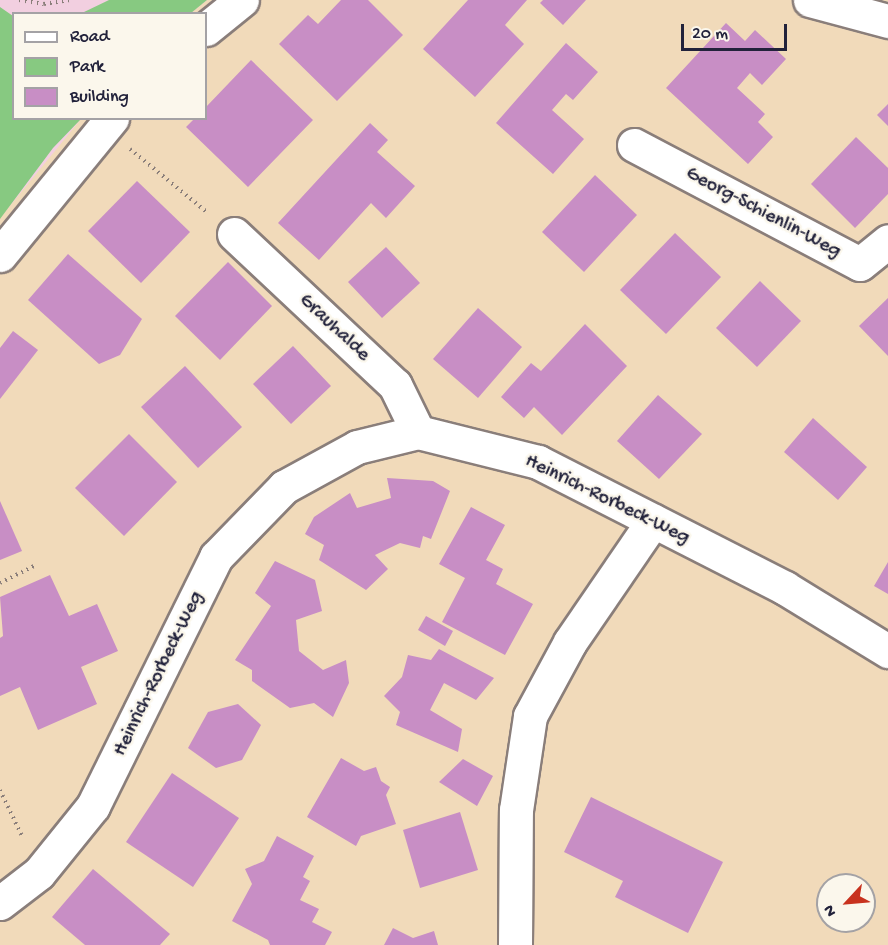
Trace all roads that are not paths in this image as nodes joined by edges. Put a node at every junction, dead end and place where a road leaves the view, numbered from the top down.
1 (242, 0) edge
2 (810, 0) edge
3 (888, 21) edge
4 (207, 28) edge
5 (108, 123) edge
6 (634, 145) dead end
7 (234, 234) road end
8 (888, 241) edge
9 (0, 255) edge
10 (418, 432) junction
11 (653, 521) junction
12 (888, 651) edge
13 (0, 903) edge
14 (515, 945) edge

1 - 4 street
2 - 3 street
5 - 9 street
6 - 8 street, Georg-Schienlin-Weg
7 - 10 street, Grauhalde
10 - 11 street, Heinrich-Rorbeck-Weg
10 - 13 street, Heinrich-Rorbeck-Weg
11 - 12 street, Heinrich-Rorbeck-Weg
11 - 14 street

